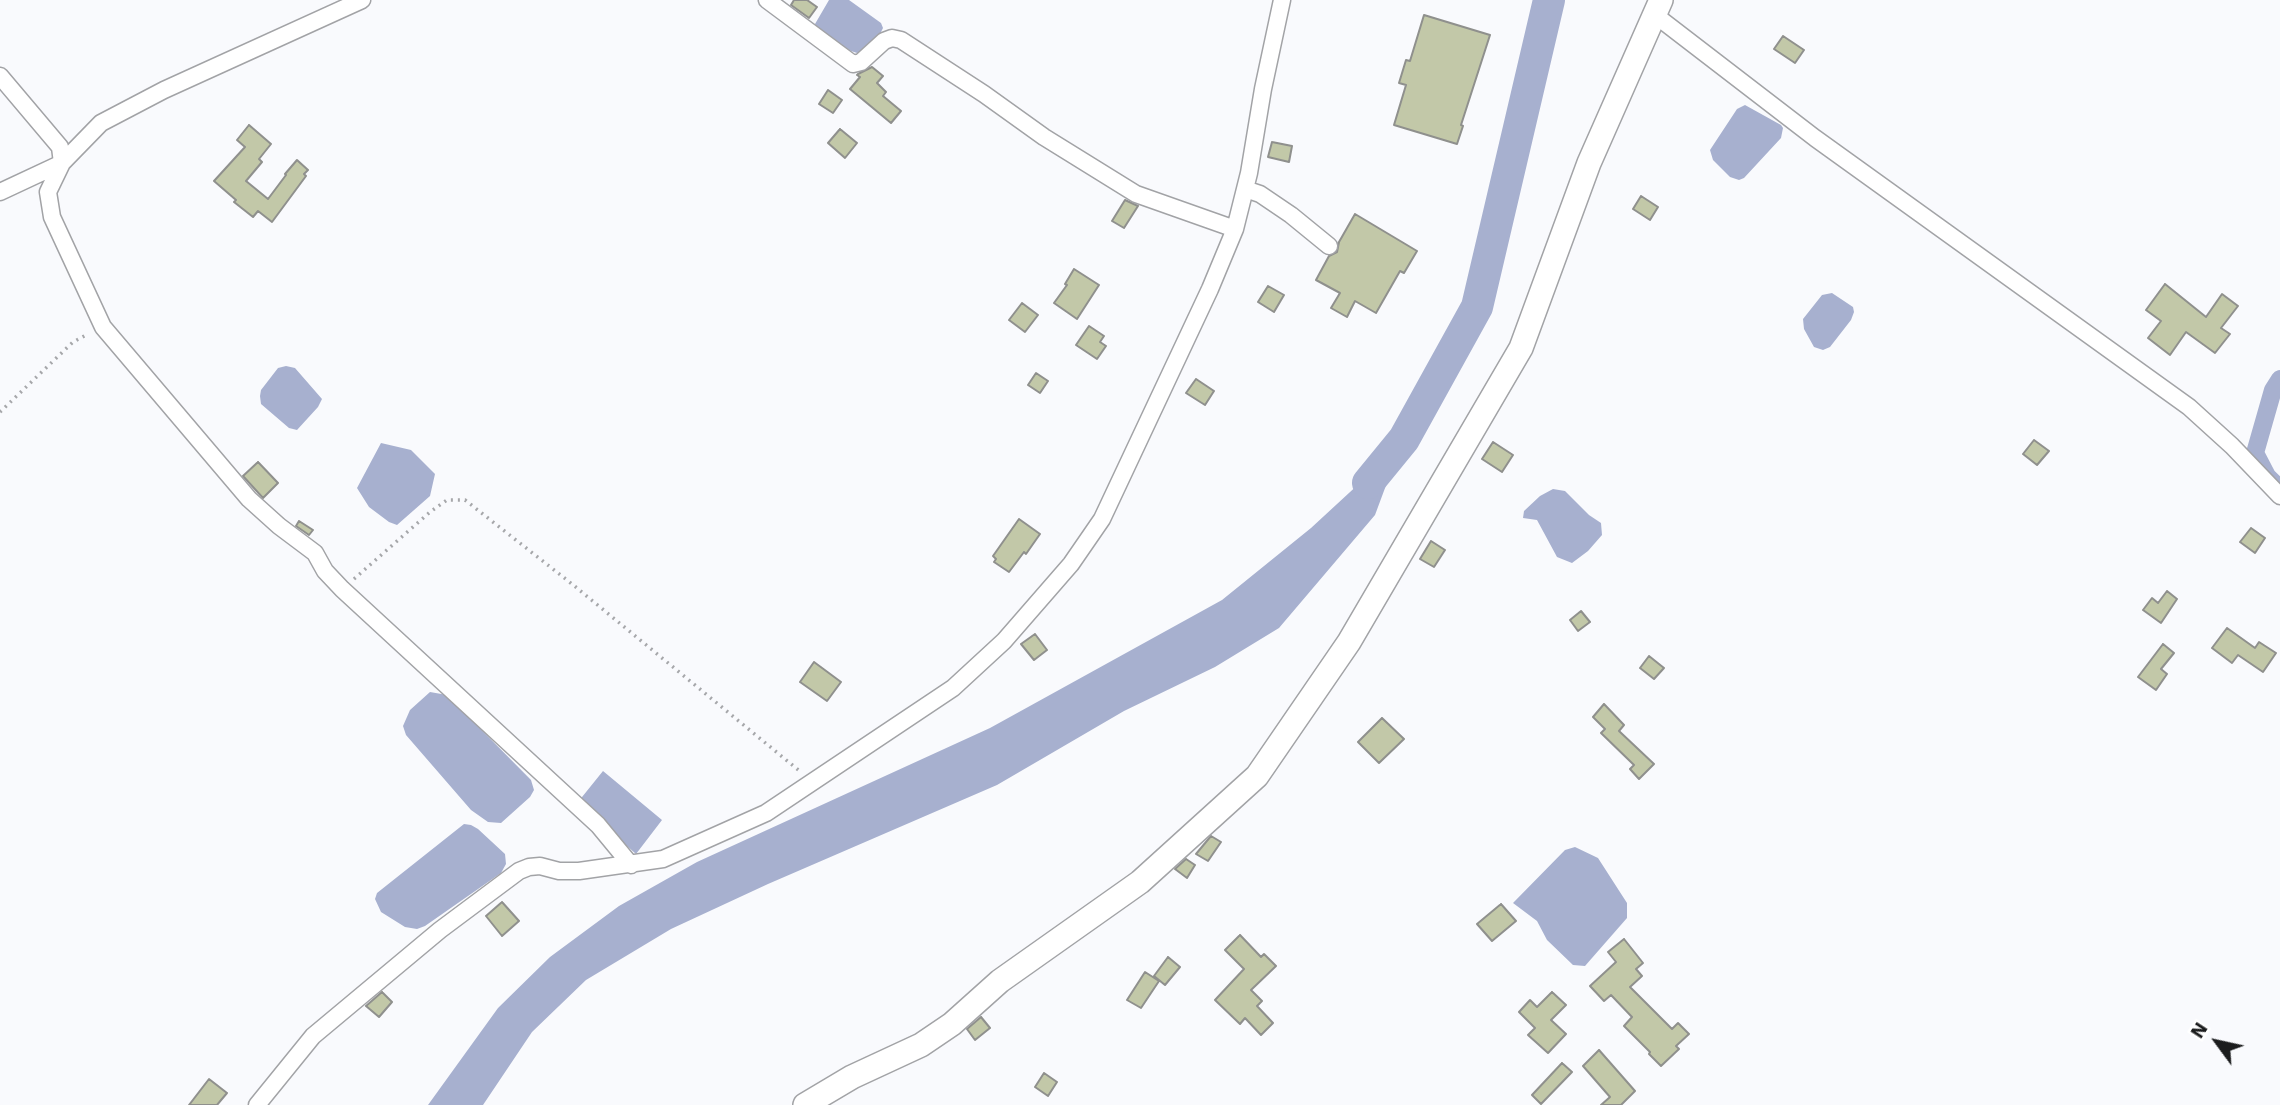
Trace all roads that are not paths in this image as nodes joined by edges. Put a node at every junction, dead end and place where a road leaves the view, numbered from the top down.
1 (362, 0) edge
2 (767, 0) edge
3 (1282, 0) edge
4 (1658, 7) edge
5 (0, 76) edge
6 (62, 163) junction
7 (1245, 189) junction
8 (0, 192) edge
9 (1235, 229) junction
10 (1329, 246) dead end
11 (2280, 496) edge
12 (631, 864) junction
13 (257, 1105) edge
14 (805, 1105) edge

1 - 6 street
2 - 9 street
3 - 7 street
4 - 11 street
4 - 14 street
5 - 6 street
6 - 8 street
6 - 12 street
7 - 9 street
7 - 10 street
9 - 12 street
12 - 13 street

